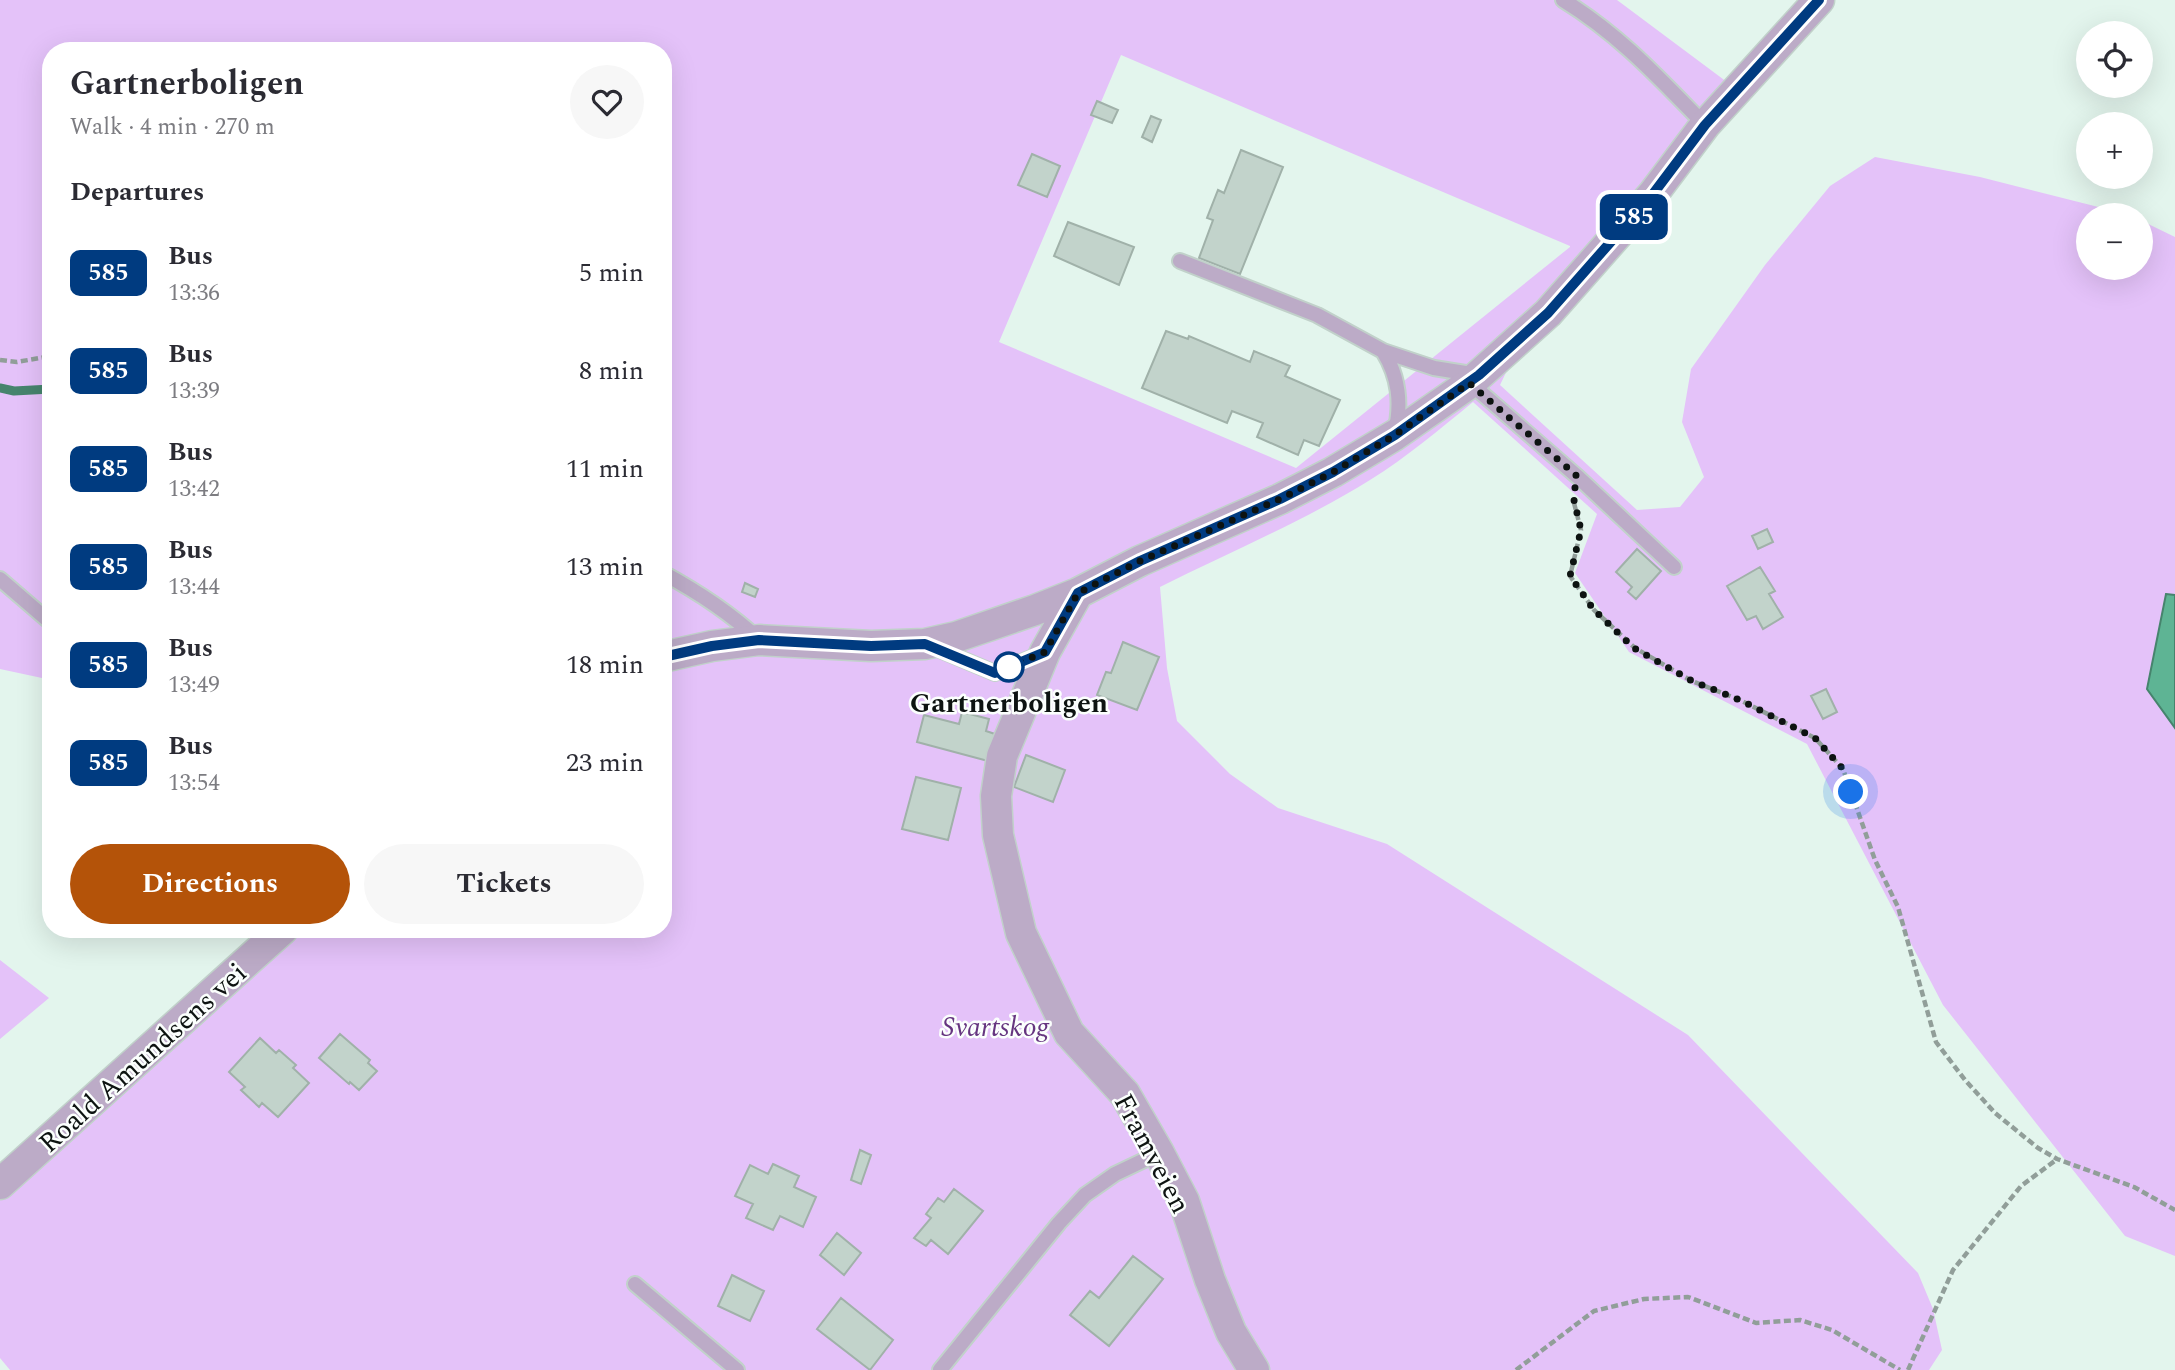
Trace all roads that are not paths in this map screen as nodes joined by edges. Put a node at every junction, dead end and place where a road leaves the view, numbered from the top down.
1 (1563, 0) edge
2 (1819, 0) edge
3 (1705, 125) junction
4 (1180, 261) dead end
5 (1383, 351) junction
6 (1474, 379) junction
7 (1395, 435) junction
8 (1674, 567) dead end
9 (672, 578) edge
10 (0, 579) edge
11 (1078, 593) junction
12 (42, 615) edge
13 (759, 640) junction
14 (925, 644) junction
15 (1045, 652) junction
16 (672, 655) edge
17 (273, 938) edge
18 (1159, 1153) junction
19 (0, 1184) edge
20 (635, 1284) dead end
21 (737, 1370) edge
22 (940, 1370) edge
23 (1254, 1370) edge

1 - 3 lane
2 - 3 street
3 - 6 street
4 - 5 lane
5 - 6 lane
5 - 7 lane
6 - 7 street
6 - 8 lane
7 - 11 street
9 - 13 lane
10 - 12 lane
11 - 14 street
11 - 15 street, Framveien
13 - 14 street
13 - 16 street
14 - 15 lane
15 - 18 street, Framveien
17 - 19 street, Roald Amundsens vei
18 - 22 lane
18 - 23 street, Framveien
20 - 21 lane

